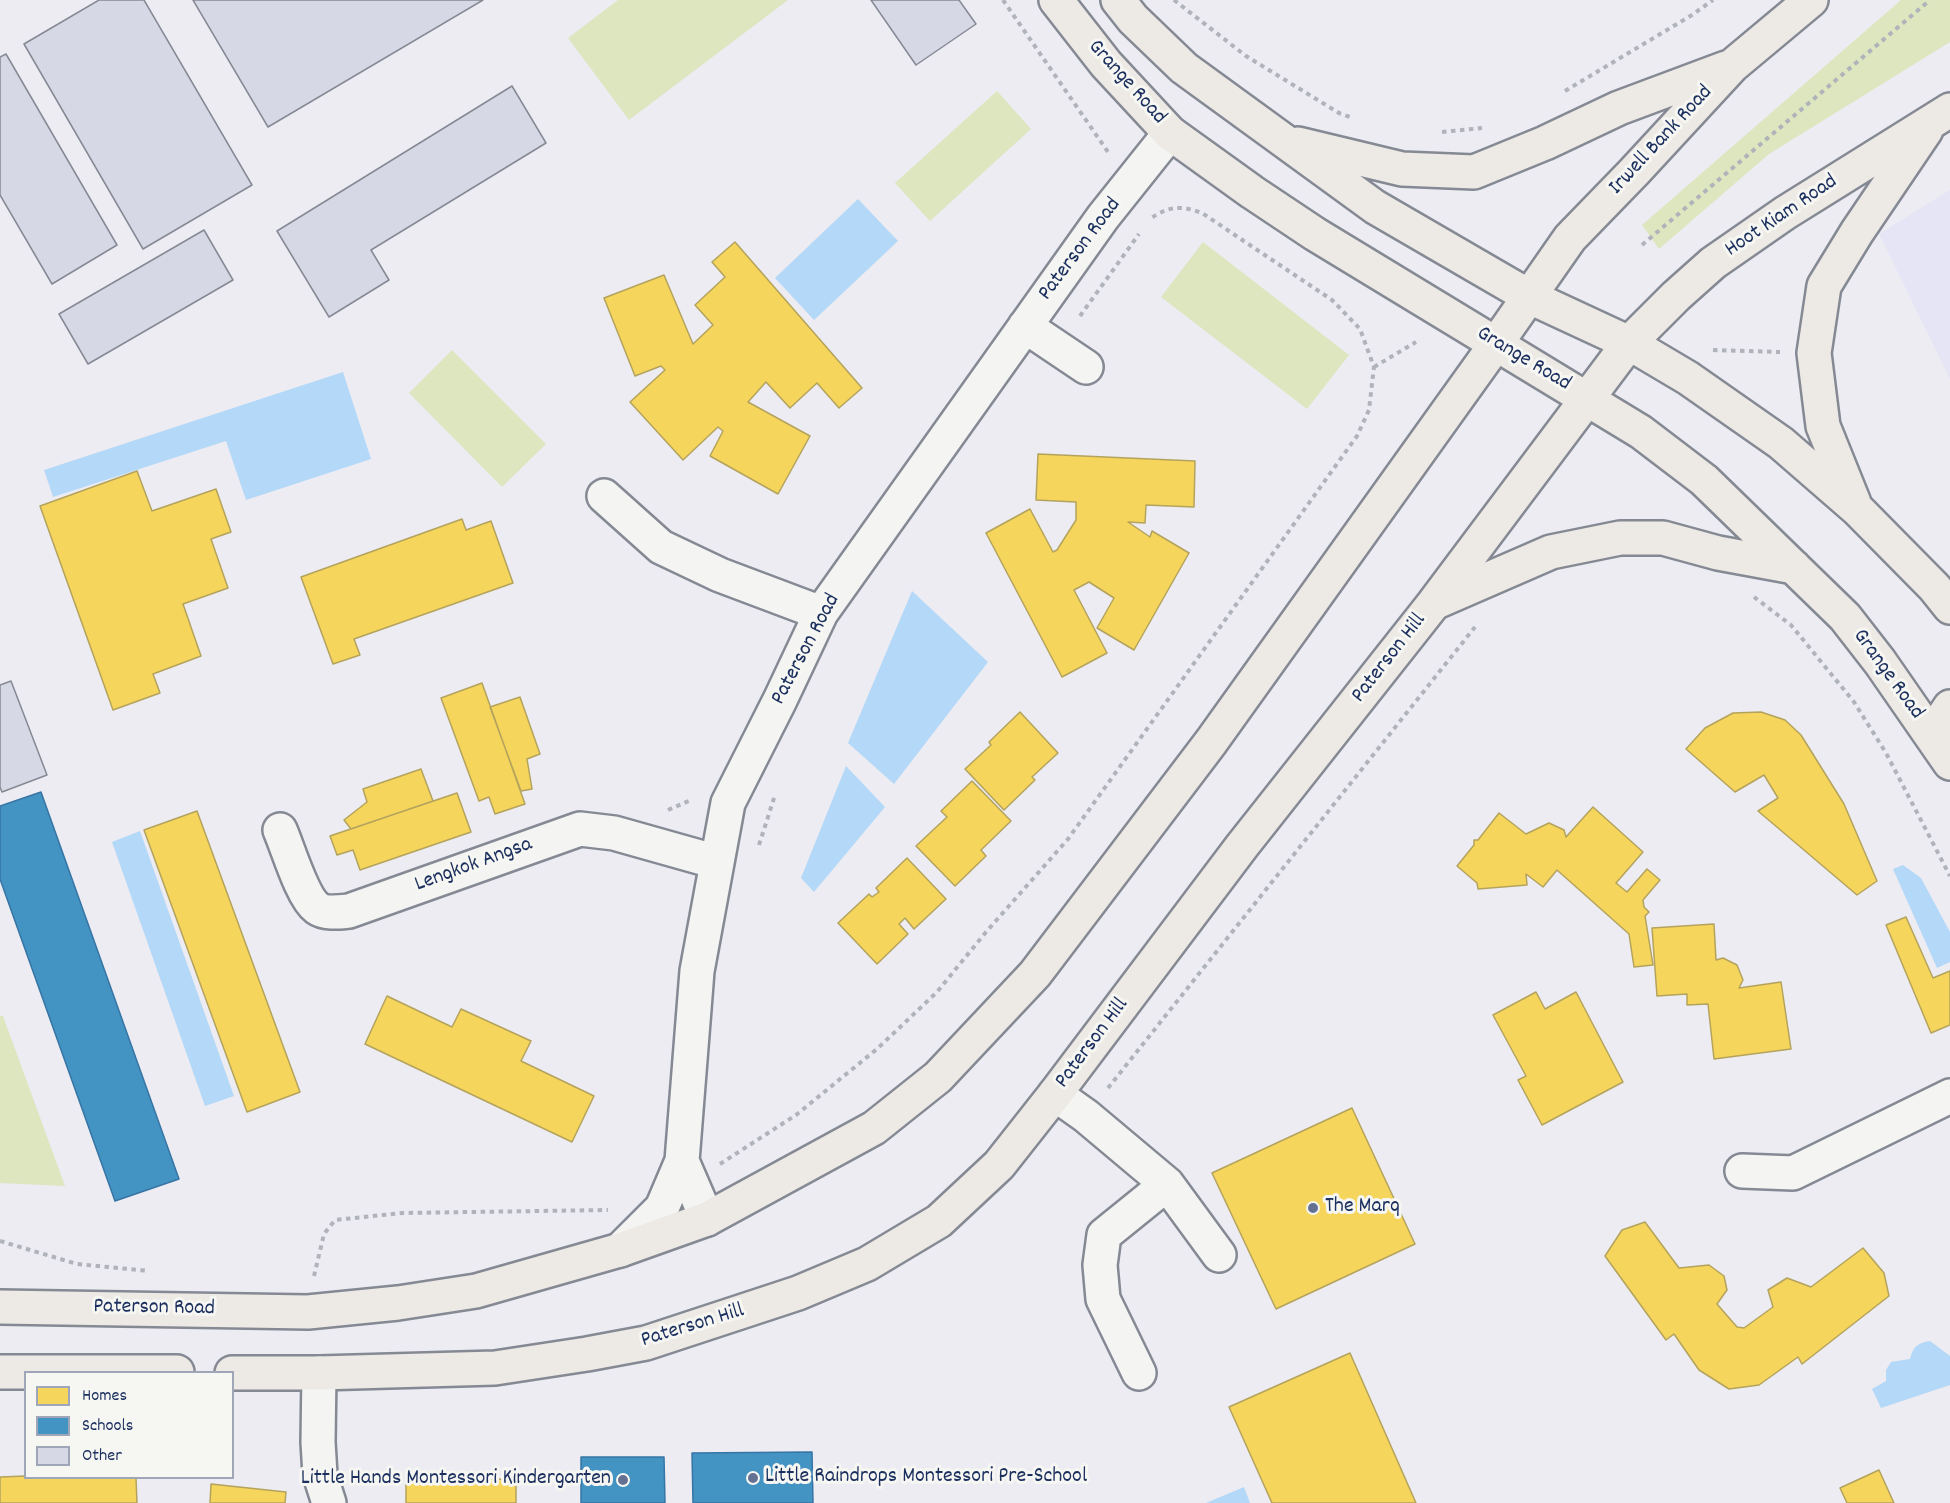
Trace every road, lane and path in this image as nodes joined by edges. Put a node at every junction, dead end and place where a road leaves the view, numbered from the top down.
1 (1003, 0) edge
2 (1056, 0) edge
3 (1118, 0) edge
4 (1174, 0) edge
5 (1713, 0) edge
6 (1811, 0) edge
7 (1930, 0) edge
8 (1732, 66) junction
9 (1562, 93) dead end
10 (1942, 114) edge
11 (1359, 120) dead end
12 (1488, 127) dead end
13 (1436, 132) dead end
14 (1170, 133) junction
15 (1281, 140) junction
16 (1110, 155) dead end
17 (1642, 245) dead end
18 (1530, 297) junction
19 (1025, 326) junction
20 (1416, 342) dead end
21 (1629, 343) junction
22 (1496, 344) junction
23 (1057, 348) junction
24 (1713, 350) dead end
25 (1814, 353) junction
26 (1086, 367) dead end
27 (1374, 368) junction
28 (1587, 399) junction
29 (604, 496) dead end
30 (1857, 509) junction
31 (1794, 567) junction
32 (1748, 592) dead end
33 (1434, 603) junction
34 (1950, 607) edge
35 (821, 613) junction
36 (1478, 624) dead end
37 (1950, 706) edge
38 (1947, 758) edge
39 (776, 791) dead end
40 (280, 830) dead end
41 (759, 846) dead end
42 (717, 862) junction
43 (1950, 876) edge
44 (1055, 1094) junction
45 (1950, 1096) edge
46 (1086, 1116) junction
47 (682, 1161) junction
48 (1742, 1172) dead end
49 (1167, 1184) junction
50 (702, 1207) junction
51 (662, 1208) junction
52 (0, 1241) edge
53 (620, 1250) junction
54 (1219, 1255) dead end
55 (159, 1272) dead end
56 (313, 1278) dead end
57 (0, 1307) edge
58 (0, 1372) edge
59 (24, 1372) edge
60 (234, 1373) edge
61 (318, 1373) junction
62 (1139, 1373) dead end
63 (329, 1503) edge

1 - 16 path
2 - 14 main road, Grange Road
3 - 15 main road
4 - 11 path
5 - 9 path
6 - 8 main road, Irwell Bank Road
7 - 17 path
8 - 15 main road
8 - 18 main road, Irwell Bank Road
10 - 21 main road, Hoot Kiam Road
10 - 25 main road
12 - 13 path
14 - 19 street, Paterson Road
14 - 22 main road, Grange Road
15 - 18 main road
18 - 21 main road
18 - 22 main road
19 - 23 street
19 - 35 street, Paterson Road
20 - 27 path
21 - 28 main road, Paterson Hill
21 - 30 main road
22 - 28 main road, Grange Road
22 - 50 main road
23 - 26 street
23 - 27 path
24 - 25 path
25 - 30 main road
27 - 50 path
28 - 31 main road, Grange Road
28 - 33 main road, Paterson Hill
29 - 35 street
30 - 34 main road
31 - 33 main road
31 - 38 main road, Grange Road
32 - 43 path
33 - 44 main road, Paterson Hill
35 - 42 street, Paterson Road
36 - 46 path
37 - 38 main road
39 - 41 path
40 - 42 street, Lengkok Angsa
42 - 47 street, Paterson Road
44 - 46 street
44 - 61 main road, Paterson Hill
45 - 48 street
46 - 49 street
47 - 50 street, Paterson Road
47 - 51 street
49 - 54 street
49 - 62 street
50 - 53 main road
51 - 53 street
51 - 56 path
52 - 55 path
53 - 57 main road, Paterson Road
58 - 59 main road
60 - 61 main road
61 - 63 street

